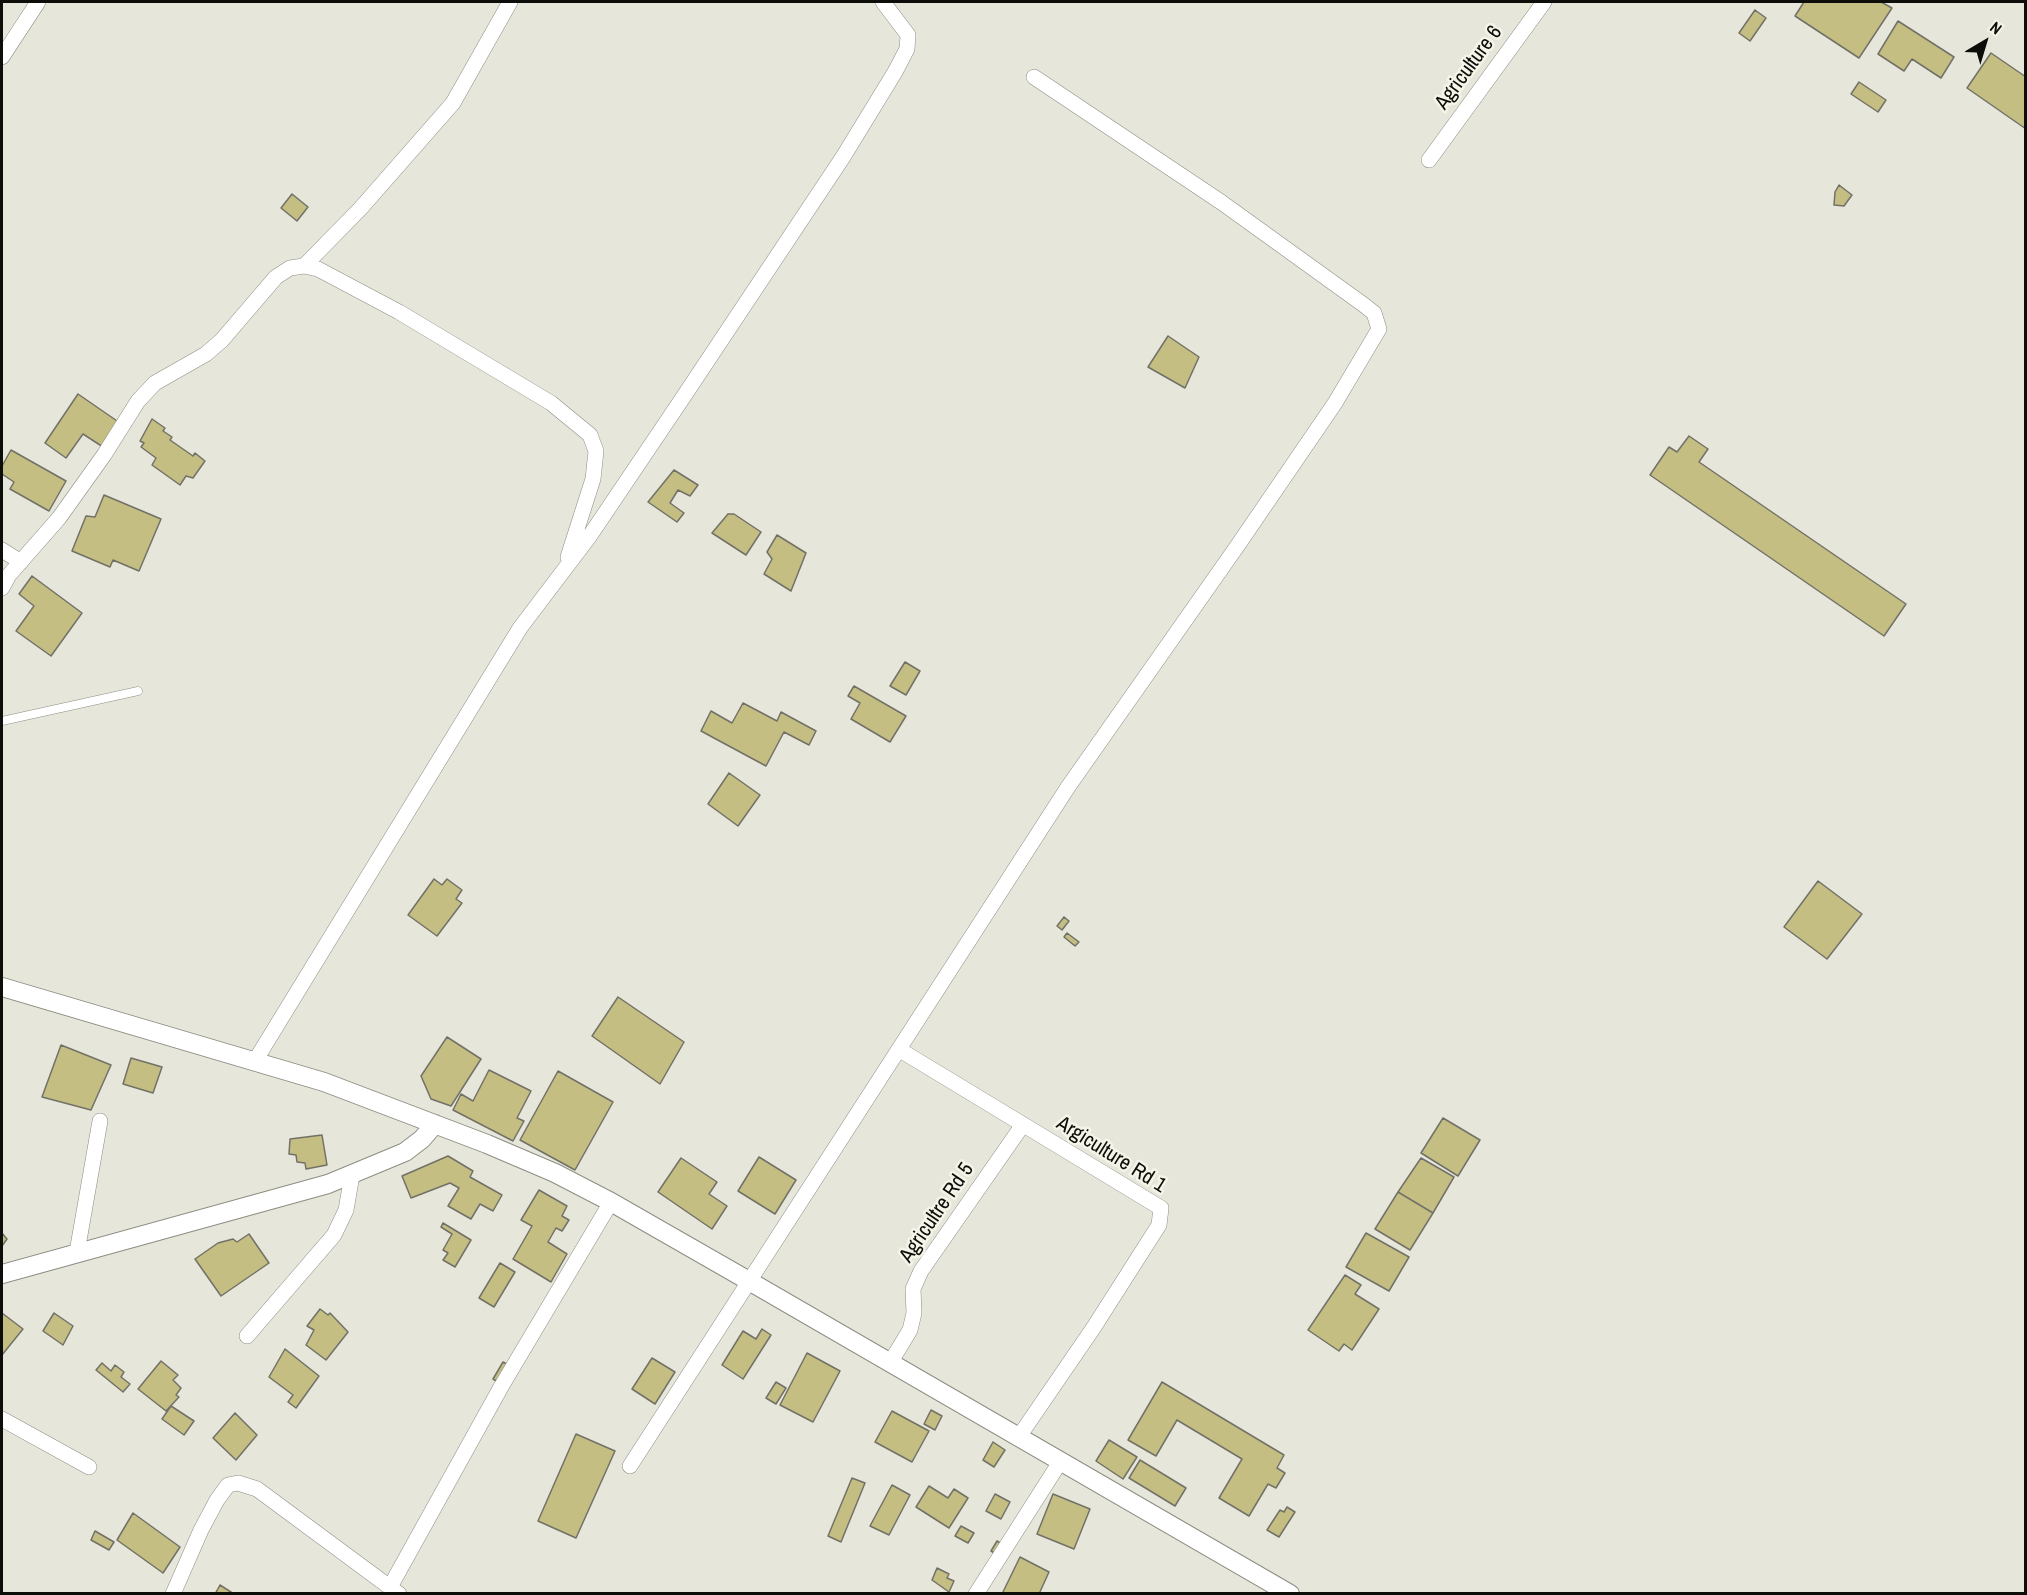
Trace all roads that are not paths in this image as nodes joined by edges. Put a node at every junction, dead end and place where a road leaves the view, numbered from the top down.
1 (38, 2) edge
2 (510, 2) edge
3 (883, 2) edge
4 (1544, 2) edge
5 (2, 57) edge
6 (1034, 77) dead end
7 (1429, 160) dead end
8 (304, 266) junction
9 (2, 550) edge
10 (21, 562) junction
11 (562, 573) junction
12 (2, 588) edge
13 (138, 691) dead end
14 (2, 721) edge
15 (2, 987) edge
16 (900, 1050) junction
17 (255, 1061) junction
18 (100, 1121) dead end
19 (435, 1124) junction
20 (1022, 1126) junction
21 (352, 1175) junction
22 (611, 1202) junction
23 (77, 1252) junction
24 (2, 1274) edge
25 (749, 1281) junction
26 (247, 1336) dead end
27 (890, 1363) junction
28 (2, 1419) edge
29 (1018, 1438) junction
30 (1060, 1462) junction
31 (630, 1466) dead end
32 (89, 1467) dead end
33 (394, 1590) edge
34 (173, 1593) edge
35 (976, 1593) edge
36 (1290, 1593) edge

1 - 5 street
2 - 8 street
3 - 11 street
4 - 7 street, Agriculture 6
6 - 16 street
8 - 10 street
8 - 11 street
9 - 10 street
10 - 12 street
11 - 17 street
13 - 14 lane
15 - 17 street
16 - 20 street, Argiculture Rd 1
16 - 25 street
17 - 19 street
18 - 23 street
19 - 21 street
19 - 22 street
20 - 27 street, Agricultre Rd 5
20 - 29 street, Argiculture Rd 1
21 - 23 street
21 - 26 street
22 - 25 street
22 - 33 street
23 - 24 street
25 - 27 street
25 - 31 street
27 - 29 street
28 - 32 street
29 - 30 street
30 - 35 street
30 - 36 street
33 - 34 street

